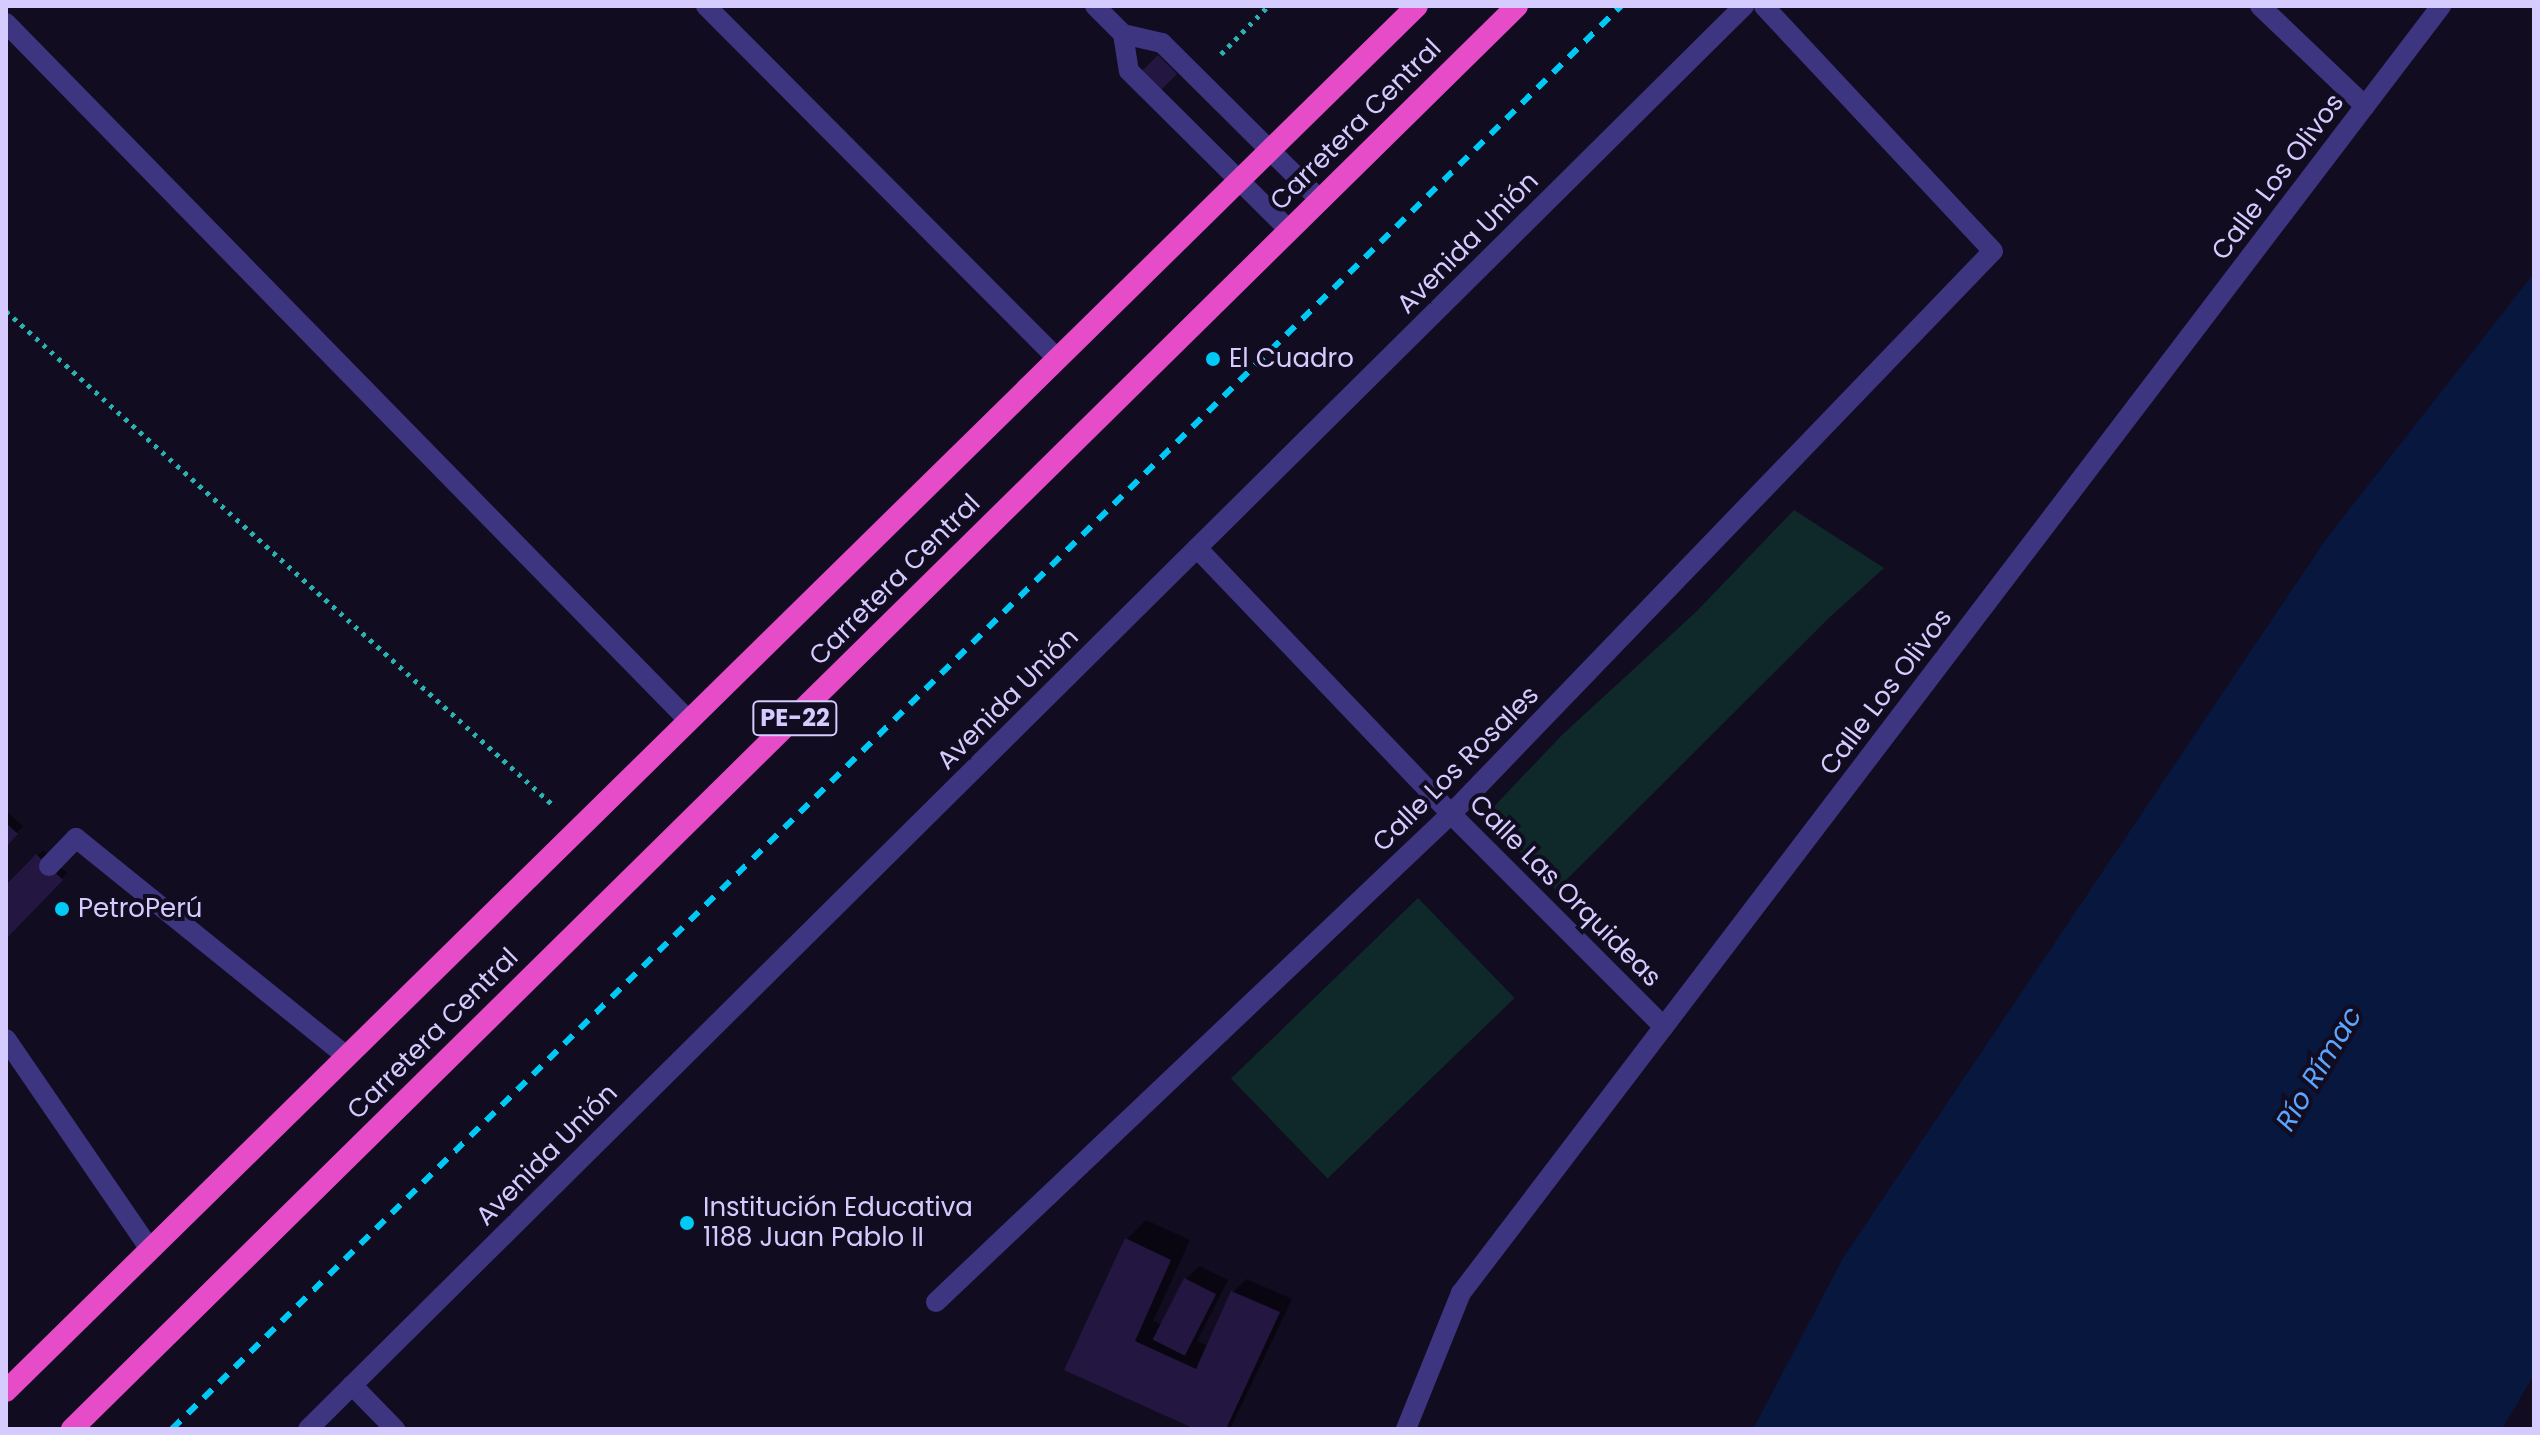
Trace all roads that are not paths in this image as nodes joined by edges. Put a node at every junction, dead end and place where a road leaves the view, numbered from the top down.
1 (706, 6) edge
2 (1095, 6) edge
3 (1417, 6) edge
4 (1517, 6) edge
5 (1744, 6) edge
6 (1764, 6) edge
7 (2260, 6) edge
8 (2441, 6) edge
9 (6, 23) edge
10 (1123, 34) junction
11 (2365, 106) junction
12 (1270, 150) junction
13 (1239, 180) junction
14 (1320, 200) junction
15 (1289, 230) junction
16 (1056, 357) junction
17 (1197, 548) junction
18 (688, 720) junction
19 (1451, 814) junction
20 (49, 866) dead end
21 (1664, 1027) junction
22 (6, 1039) edge
23 (346, 1056) junction
24 (150, 1249) junction
25 (936, 1302) dead end
26 (352, 1385) junction
27 (6, 1391) edge
28 (72, 1429) edge
29 (308, 1429) edge
30 (395, 1429) edge
31 (1406, 1429) edge

1 - 16 street
2 - 10 street
3 - 12 highway, Carretera Central / PE-22
4 - 14 highway, Carretera Central / PE-22
5 - 17 street, Avenida Unión
6 - 19 street, Calle Los Rosales
7 - 11 street
8 - 11 street, Calle Los Olivos
9 - 18 street
10 - 12 street
10 - 13 street
11 - 21 street, Calle Los Olivos
12 - 13 highway, Carretera Central / PE-22
12 - 14 street
13 - 15 street
13 - 16 highway, Carretera Central / PE-22
14 - 15 highway, Carretera Central / PE-22
15 - 28 highway, Carretera Central / PE-22
16 - 18 highway, Carretera Central / PE-22
17 - 19 street, Calle Las Orquideas
17 - 26 street, Avenida Unión
18 - 23 highway, Carretera Central / PE-22
19 - 21 street, Calle Las Orquideas
19 - 25 street, Calle Los Rosales
20 - 23 street
21 - 31 street, Calle Los Olivos
22 - 24 street
23 - 24 highway, Carretera Central / PE-22
24 - 27 highway, Carretera Central / PE-22
26 - 29 street, Avenida Unión
26 - 30 street

